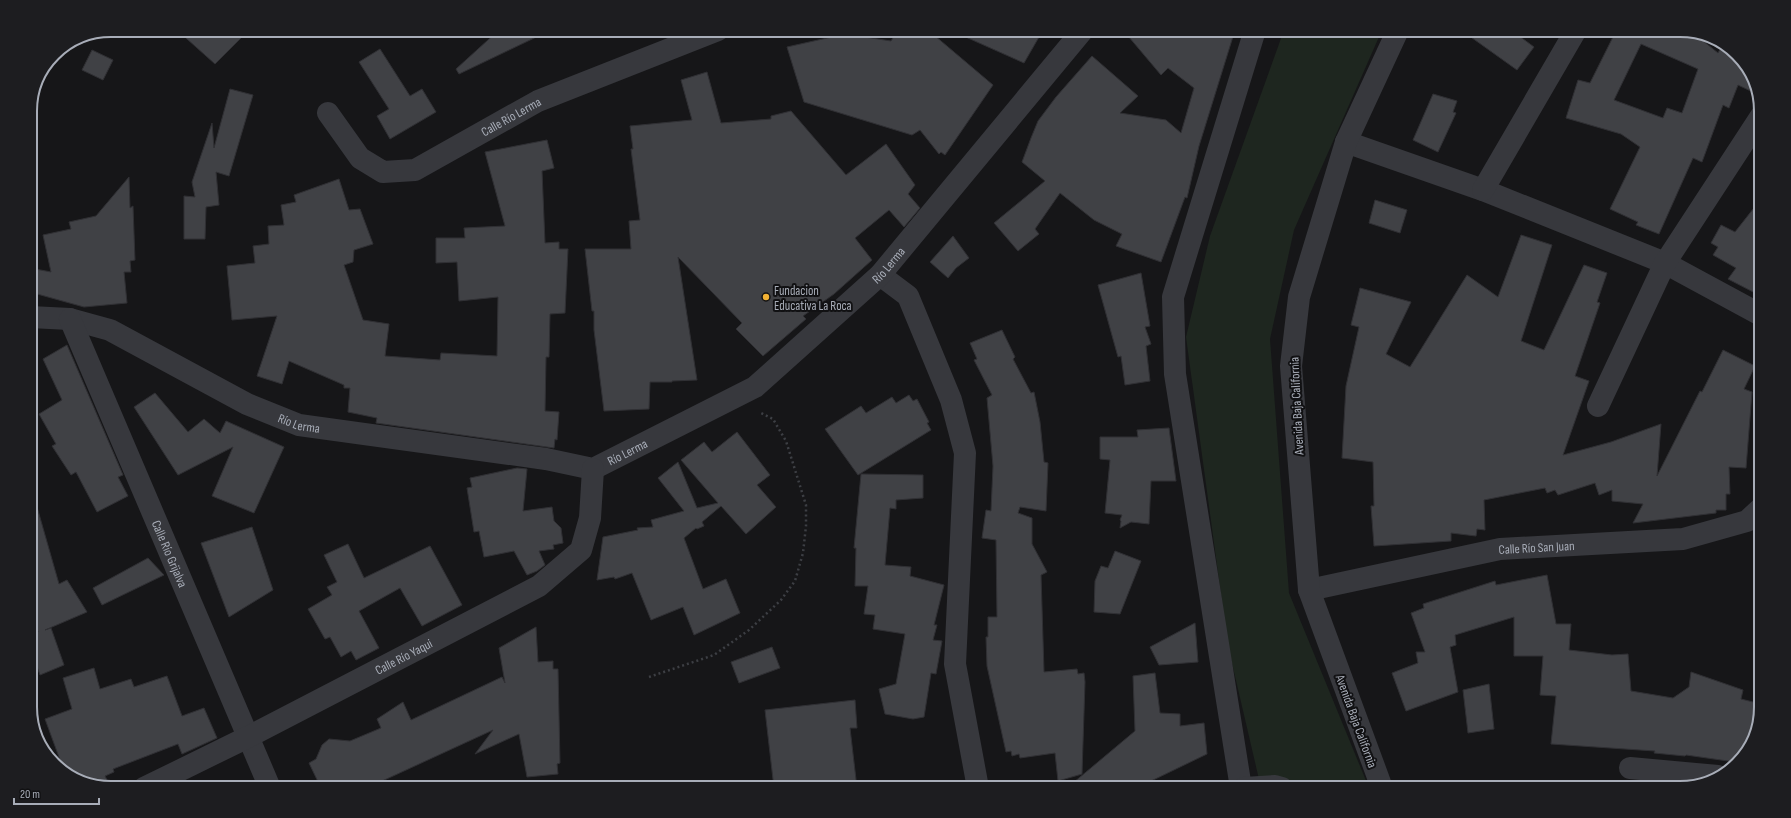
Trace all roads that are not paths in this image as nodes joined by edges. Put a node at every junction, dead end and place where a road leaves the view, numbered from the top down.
1 (700, 37) edge
2 (1077, 37) edge
3 (1253, 37) edge
4 (1395, 37) edge
5 (1572, 37) edge
6 (328, 113) dead end
7 (1754, 127) edge
8 (1346, 142) junction
9 (1483, 190) junction
10 (1665, 263) junction
11 (880, 275) junction
12 (1754, 311) edge
13 (37, 317) edge
14 (70, 319) junction
15 (1598, 406) dead end
16 (593, 469) junction
17 (1754, 515) edge
18 (1309, 590) junction
19 (248, 737) junction
20 (1630, 768) dead end
21 (1708, 775) edge
22 (158, 781) edge
23 (267, 781) edge
24 (977, 781) edge
25 (1241, 781) edge
26 (1379, 781) edge

1 - 6 street, Calle Río Lerma
2 - 11 street, Río Lerma
3 - 25 street
4 - 8 street, Avenida Baja California
5 - 9 street
7 - 10 street
8 - 9 street
8 - 18 street, Avenida Baja California
9 - 10 street
10 - 12 street
10 - 15 street
11 - 16 street, Río Lerma
11 - 24 street
13 - 14 street, Río Lerma
14 - 16 street, Río Lerma
14 - 19 street, Calle Río Grijalva
16 - 19 street, Calle Río Yaqui
17 - 18 street, Calle Río San Juan
18 - 26 street, Avenida Baja California
19 - 22 street, Calle Río Yaqui
19 - 23 street, Calle Río Grijalva
20 - 21 street

